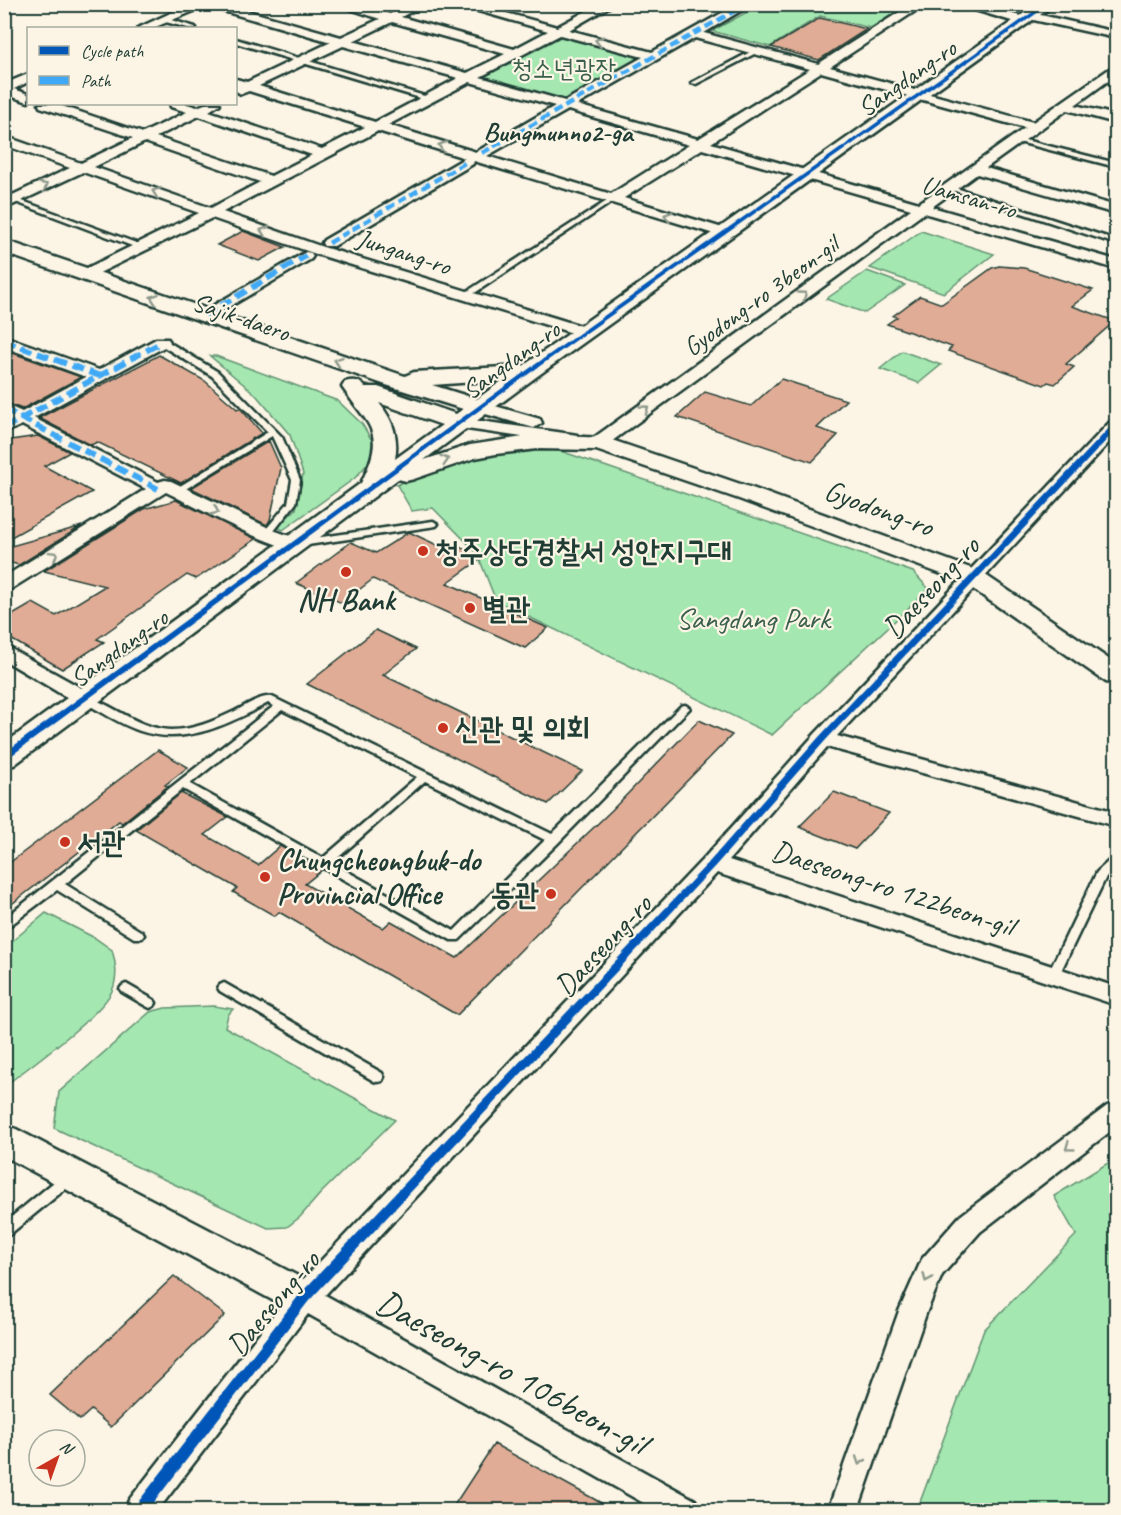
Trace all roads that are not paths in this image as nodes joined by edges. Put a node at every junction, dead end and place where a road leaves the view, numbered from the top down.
1 (201, 4) edge
2 (210, 4) edge
3 (340, 4) edge
4 (420, 4) edge
5 (459, 4) edge
6 (609, 4) edge
7 (747, 4) edge
8 (921, 4) edge
9 (960, 4) edge
10 (1048, 4) edge
11 (1028, 18) junction
12 (392, 19) junction
13 (164, 20) junction
14 (146, 27) edge
15 (189, 27) edge
16 (560, 30) junction
17 (694, 34) junction
18 (1116, 35) edge
19 (237, 41) edge
20 (343, 42) junction
21 (756, 51) junction
22 (516, 53) junction
23 (656, 57) junction
24 (303, 61) junction
25 (819, 69) junction
26 (1116, 70) edge
27 (27, 78) edge
28 (468, 78) junction
29 (1110, 80) edge
30 (694, 83) dead end
31 (240, 88) edge
32 (4, 89) edge
33 (919, 96) junction
34 (27, 98) edge
35 (429, 99) junction
36 (48, 105) edge
37 (179, 105) edge
38 (212, 105) edge
39 (1066, 106) junction
40 (564, 107) junction
41 (198, 111) junction
42 (1116, 119) edge
43 (376, 126) junction
44 (1036, 127) junction
45 (144, 137) junction
46 (4, 140) edge
47 (1017, 140) junction
48 (699, 145) junction
49 (482, 153) dead end
50 (323, 154) junction
51 (468, 161) dead end
52 (1116, 165) edge
53 (84, 166) junction
54 (975, 169) junction
55 (808, 174) junction
56 (272, 181) junction
57 (951, 188) junction
58 (612, 199) junction
59 (8, 201) edge
60 (924, 208) junction
61 (1116, 210) edge
62 (211, 213) junction
63 (724, 233) junction
64 (1116, 242) edge
65 (4, 246) edge
66 (143, 247) junction
67 (318, 250) junction
68 (4, 265) edge
69 (1116, 265) edge
70 (86, 274) junction
71 (464, 296) junction
72 (205, 315) junction
73 (585, 332) junction
74 (4, 341) edge
75 (162, 342) joint
76 (528, 372) junction
77 (100, 376) junction
78 (394, 380) junction
79 (354, 387) junction
80 (481, 407) junction
81 (4, 409) edge
82 (22, 418) junction
83 (459, 423) junction
84 (1116, 426) edge
85 (4, 428) edge
86 (273, 432) junction
87 (598, 443) junction
88 (370, 488) junction
89 (167, 490) junction
90 (433, 524) dead end
91 (267, 534) junction
92 (295, 544) junction
93 (972, 577) junction
94 (4, 585) edge
95 (4, 651) edge
96 (1116, 676) edge
97 (85, 699) junction
98 (282, 705) junction
99 (685, 708) dead end
100 (822, 739) junction
101 (4, 758) edge
102 (425, 775) junction
103 (182, 784) junction
104 (1116, 819) edge
105 (554, 840) junction
106 (1116, 861) edge
107 (325, 863) junction
108 (713, 863) junction
109 (57, 884) junction
110 (4, 926) edge
111 (138, 935) dead end
112 (1054, 974) junction
113 (126, 988) dead end
114 (224, 988) dead end
115 (1116, 996) edge
116 (150, 1003) dead end
117 (378, 1077) dead end
118 (1116, 1113) edge
119 (5, 1139) edge
120 (72, 1175) junction
121 (4, 1231) edge
122 (304, 1298) junction
123 (140, 1510) edge
124 (684, 1510) edge
125 (843, 1510) edge

1 - 13 street
2 - 20 street, Uamsan-ro
3 - 12 street
4 - 12 street
5 - 16 street
6 - 16 street
7 - 17 street
8 - 25 street
9 - 11 street
10 - 11 main road, Sangdang-ro
11 - 18 street
11 - 33 main road, Sangdang-ro
12 - 20 street
12 - 22 street
13 - 14 street
13 - 15 lane
16 - 22 street
23 -> 16 street
17 - 21 street
17 - 23 street
19 - 24 lane
20 - 24 street
20 - 28 street, Uamsan-ro
21 - 25 street
21 - 30 lane
22 - 28 street
23 - 40 street
24 - 31 street
24 - 35 lane
25 - 33 street
25 - 48 street
26 - 29 street, Gyodong-ro 3beon-gil
27 - 32 street
28 - 35 street
28 - 40 street, Uamsan-ro
29 - 39 street, Gyodong-ro 3beon-gil
31 - 43 street
32 - 34 street
33 - 44 street, Sangdang-ro
33 - 55 main road, Sangdang-ro
35 - 43 street
36 - 45 street
37 - 41 street
38 - 41 street
39 - 42 street
39 - 44 street, Gyodong-ro 3beon-gil
40 - 48 street, Uamsan-ro
40 - 49 street
41 - 45 street
41 - 50 street
43 - 50 street
58 -> 43 street
44 - 47 street, Gyodong-ro 3beon-gil
45 - 53 street
45 - 56 street
46 - 53 street, Jungang-ro
47 - 52 lane
47 - 54 street, Gyodong-ro 3beon-gil
48 - 55 street, Uamsan-ro
48 - 58 street
50 - 56 street
51 - 67 street, Jungang-ro
59 -> 53 street
62 -> 53 street, Jungang-ro
54 - 57 street, Gyodong-ro 3beon-gil
54 - 61 street
55 - 60 street, Uamsan-ro
55 - 63 main road, Sangdang-ro
56 - 62 street
57 - 60 street, Gyodong-ro 3beon-gil
57 - 64 lane
63 -> 58 street
58 - 71 lane
59 - 66 lane
60 - 69 street, Uamsan-ro
87 -> 60 street, Gyodong-ro 3beon-gil
62 - 66 street
67 -> 62 street, Jungang-ro
63 - 73 main road, Sangdang-ro
65 - 70 main road, Sajik-daero
66 - 70 street
67 - 71 street, Jungang-ro
67 - 72 street, Jungang-ro
68 - 79 main road, Sajik-daero
72 -> 70 main road, Sajik-daero
71 - 73 street, Jungang-ro
78 -> 72 main road, Sajik-daero
73 - 76 main road, Sangdang-ro
74 - 77 street
75 - 77 street
75 - 86 lane
76 - 78 main road
76 - 80 main road, Sangdang-ro
77 - 82 street
78 - 80 main road, Sajik-daero
79 - 83 main road, Sajik-daero
79 - 88 main road
80 - 83 main road, Sangdang-ro
80 - 87 street, Gyodong-ro
81 - 82 street
82 - 85 street
82 - 89 street
83 - 87 street, Gyodong-ro
83 - 88 main road, Sangdang-ro
84 - 93 street, Daeseong-ro
86 - 89 lane
86 - 91 lane
88 -> 87 main road
87 - 93 main road, Gyodong-ro
88 - 92 main road, Sangdang-ro
89 -> 91 street
94 -> 89 street
90 - 92 lane
91 - 92 street
92 - 97 main road, Sangdang-ro
93 - 96 main road, Gyodong-ro
93 - 100 street, Daeseong-ro
95 - 97 street
97 - 98 lane
97 - 101 main road, Sangdang-ro
98 - 102 lane
98 - 103 lane
99 - 105 lane
100 - 104 street
100 - 108 street, Daeseong-ro
102 - 105 lane
102 - 107 lane
103 - 107 lane
103 - 109 lane
105 - 107 lane
106 - 112 lane
108 - 112 street, Daeseong-ro 122beon-gil
108 - 122 street, Daeseong-ro
109 - 110 lane
109 - 111 lane
112 - 115 street, Daeseong-ro 122beon-gil
113 - 116 lane
114 - 117 lane
118 -> 125 street
119 - 120 main road
120 - 121 lane
120 - 122 main road
122 - 123 street, Daeseong-ro
122 - 124 street, Daeseong-ro 106beon-gil

